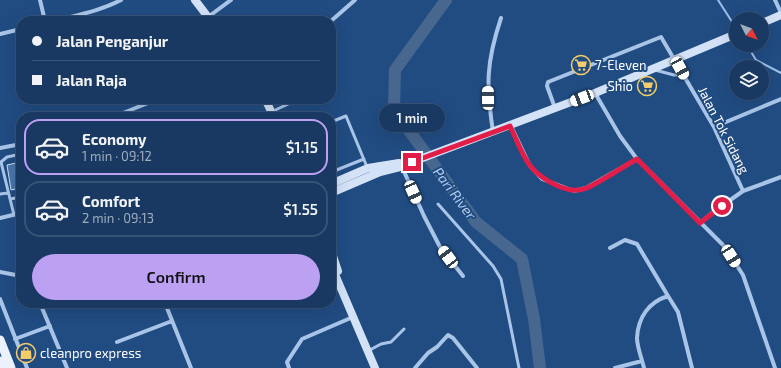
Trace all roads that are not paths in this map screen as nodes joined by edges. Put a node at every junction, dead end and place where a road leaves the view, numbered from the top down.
1 (40, 0) edge
2 (121, 0) edge
3 (195, 0) edge
4 (231, 0) edge
5 (355, 0) edge
6 (775, 0) edge
7 (781, 14) edge
8 (45, 16) edge
9 (77, 16) edge
10 (208, 16) edge
11 (213, 16) edge
12 (336, 17) edge
13 (501, 18) dead end
14 (769, 20) edge
15 (16, 30) edge
16 (0, 34) edge
17 (729, 37) edge
18 (676, 60) junction
19 (653, 69) junction
20 (684, 75) junction
21 (595, 93) junction
22 (781, 99) edge
23 (146, 104) edge
24 (289, 104) edge
25 (555, 108) junction
26 (126, 112) edge
27 (274, 112) edge
28 (336, 120) edge
29 (510, 126) junction
30 (714, 127) junction
31 (494, 132) junction
32 (16, 145) edge
33 (0, 148) edge
34 (16, 155) edge
35 (364, 159) junction
36 (637, 159) junction
37 (412, 162) junction
38 (402, 167) junction
39 (368, 168) junction
40 (336, 170) edge
41 (781, 177) edge
42 (336, 182) edge
43 (336, 191) edge
44 (744, 191) junction
45 (8, 193) junction
46 (0, 194) edge
47 (16, 198) edge
48 (10, 199) junction
49 (438, 204) dead end
50 (14, 215) joint
51 (0, 218) edge
52 (700, 223) junction
53 (610, 248) dead end
54 (336, 265) edge
55 (0, 272) edge
56 (16, 275) edge
57 (462, 276) dead end
58 (336, 278) edge
59 (668, 296) junction
60 (0, 299) edge
61 (42, 308) edge
62 (167, 308) edge
63 (353, 317) junction
64 (172, 321) junction
65 (50, 326) junction
66 (404, 329) dead end
67 (15, 338) junction
68 (0, 340) edge
69 (117, 342) dead end
70 (368, 351) junction
71 (0, 361) edge
72 (642, 361) junction
73 (3, 368) edge
74 (11, 368) edge
75 (27, 368) edge
76 (67, 368) edge
77 (191, 368) edge
78 (289, 368) edge
79 (375, 368) edge
80 (416, 368) edge
81 (477, 368) edge
82 (519, 368) edge
83 (615, 368) edge
84 (644, 368) edge
85 (692, 368) edge
86 (775, 368) edge

1 - 8 street
2 - 9 street
3 - 10 street
4 - 11 street
5 - 12 street
6 - 7 street
7 - 14 street
13 - 31 street
15 - 16 street
17 - 18 street
18 - 19 street
18 - 20 street, Jalan Tok Sidang
18 - 25 street, Jalan Tok Sidang
19 - 20 lane
19 - 21 street
20 - 30 street, Jalan Tok Sidang
21 - 25 street
21 - 36 street
22 - 30 street
23 - 26 street
24 - 27 lane
25 - 29 street
28 - 35 lane
29 - 31 street
29 - 36 street
30 - 44 street, Jalan Tok Sidang
31 - 37 street
32 - 33 street
34 - 45 lane
35 - 39 lane
35 - 40 lane
36 - 52 street
37 - 38 street
37 - 39 street
38 - 43 street
38 - 57 street
39 - 42 street
41 - 44 street
44 - 52 street
45 - 46 lane
45 - 48 lane
47 - 48 lane
48 - 50 lane
49 - 82 lane
50 - 51 street
52 - 86 street
53 - 59 street
54 - 63 street
55 - 56 street
58 - 63 street
59 - 72 street
59 - 85 street
60 - 67 street
61 - 65 street
62 - 64 street
63 - 70 street
63 - 78 street
64 - 69 street
64 - 77 street
65 - 67 street
65 - 76 street
66 - 70 lane
67 - 75 street
68 - 74 main road
70 - 79 street
71 - 73 main road
72 - 83 street
72 - 84 street
80 - 81 street

